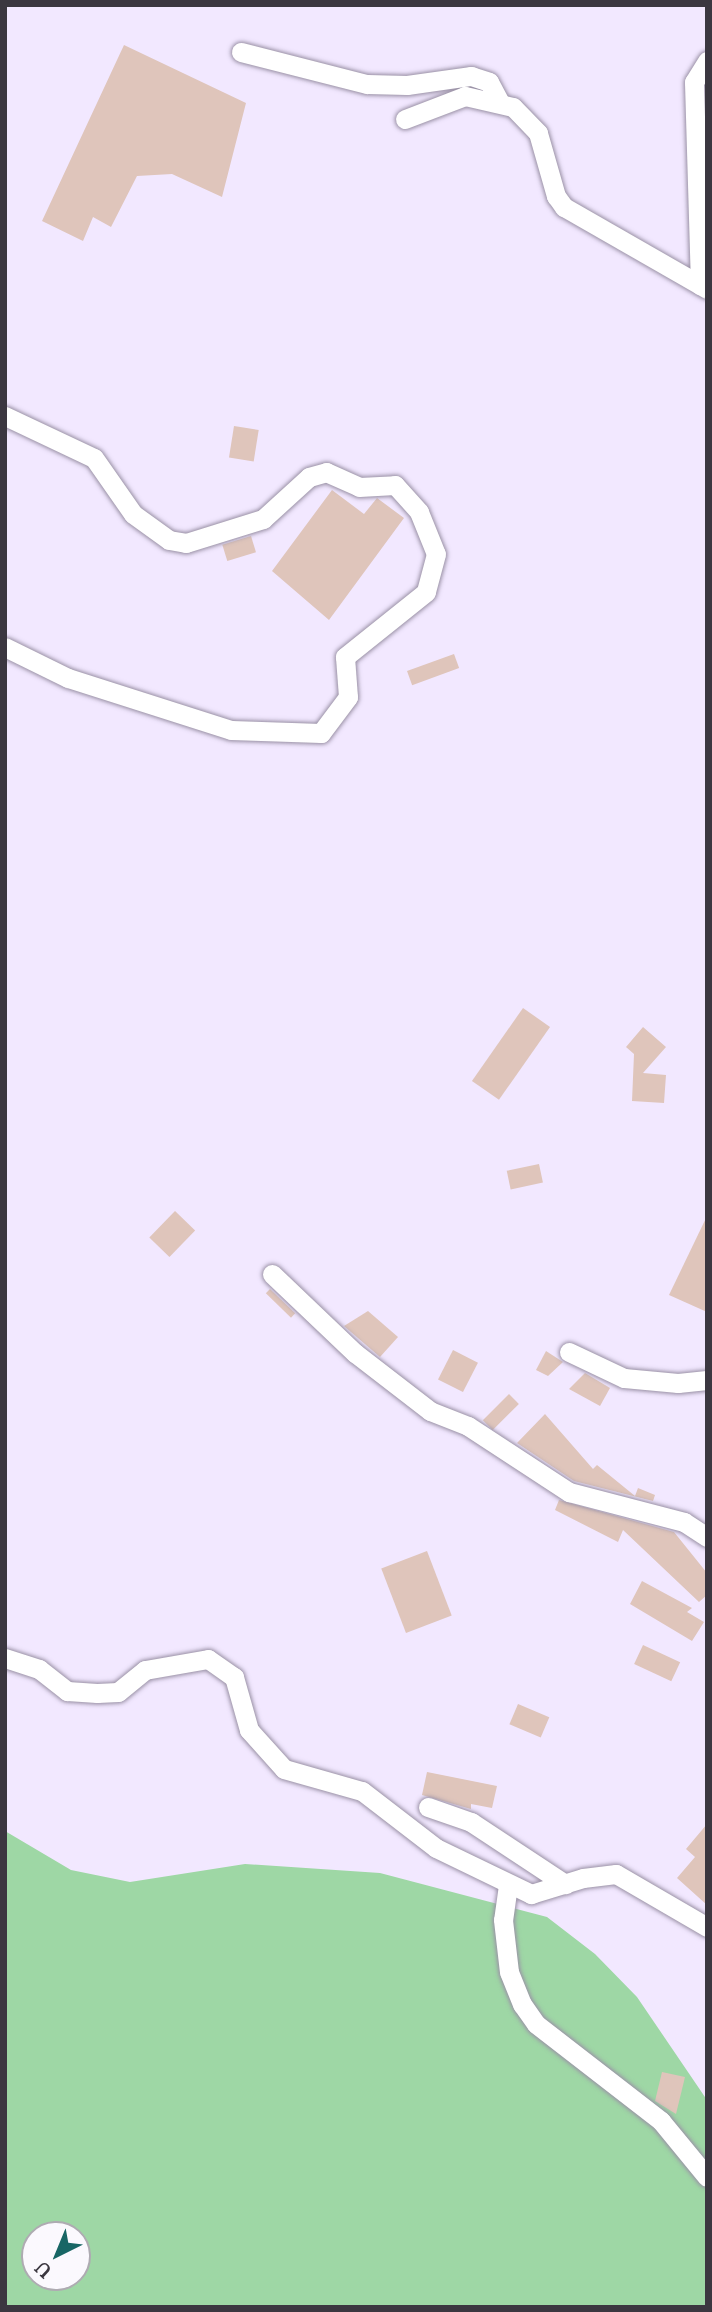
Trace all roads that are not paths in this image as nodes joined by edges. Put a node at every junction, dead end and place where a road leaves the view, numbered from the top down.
1 (241, 52) dead end
2 (707, 61) edge
3 (499, 101) junction
4 (405, 119) dead end
5 (704, 287) edge
6 (5, 416) edge
7 (5, 647) edge
8 (272, 1274) dead end
9 (569, 1352) dead end
10 (707, 1380) edge
11 (707, 1537) edge
12 (5, 1658) edge
13 (428, 1807) dead end
14 (565, 1884) junction
15 (508, 1885) junction
16 (707, 1927) edge
17 (707, 2176) edge

1 - 3 street
2 - 5 street
3 - 4 street
3 - 5 street
6 - 7 street
8 - 11 street
9 - 10 street
12 - 15 street
13 - 14 street
14 - 15 street
14 - 16 street
15 - 17 street

